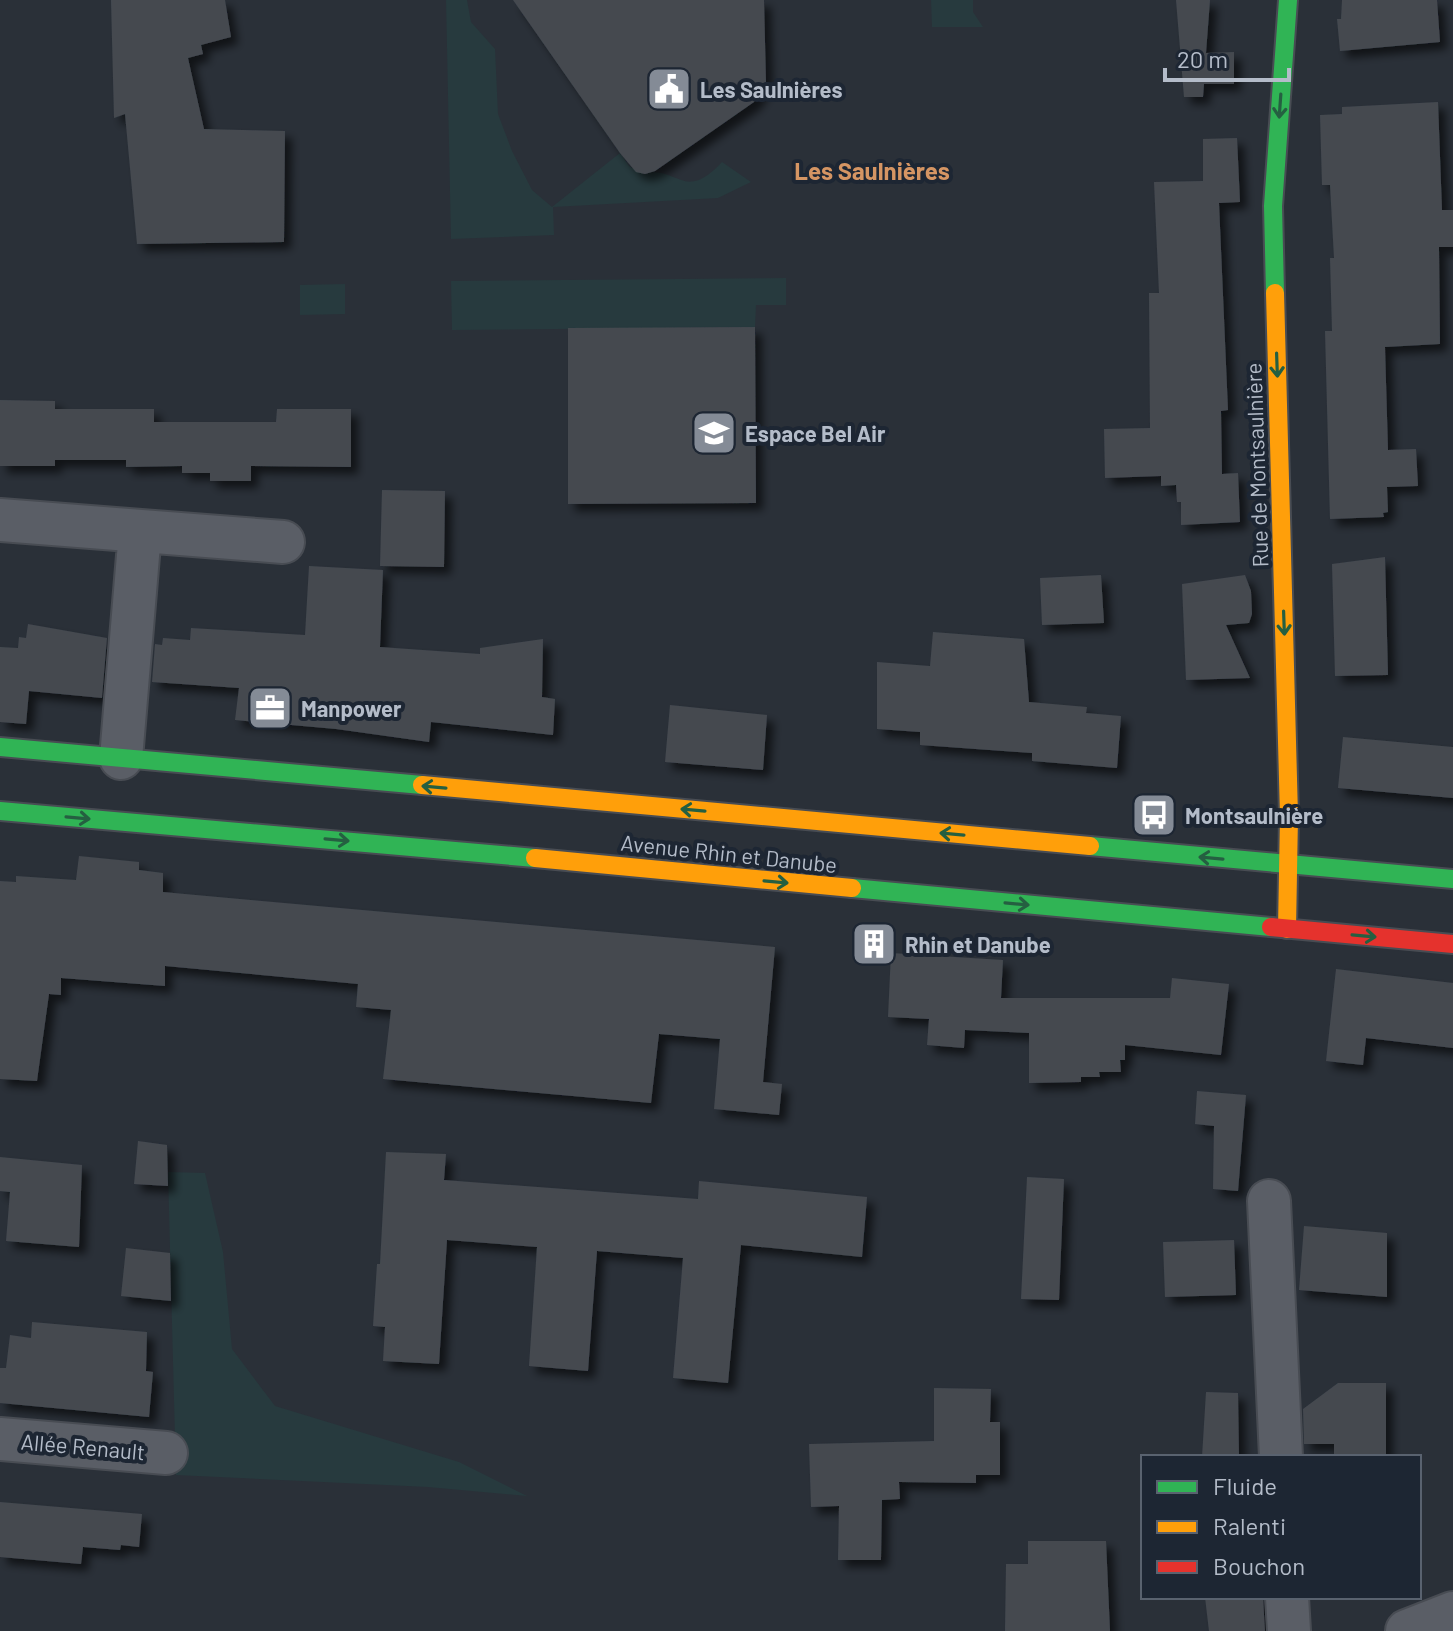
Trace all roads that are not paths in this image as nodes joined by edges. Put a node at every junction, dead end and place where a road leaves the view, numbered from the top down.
1 (1288, 0) edge
2 (0, 520) edge
3 (140, 532) junction
4 (283, 542) dead end
5 (0, 747) edge
6 (121, 758) junction
7 (0, 811) edge
8 (1289, 865) junction
9 (1453, 879) edge
10 (1287, 929) junction
11 (1453, 944) edge
12 (1269, 1201) dead end
13 (0, 1439) edge
14 (166, 1453) dead end
15 (1281, 1455) edge
16 (1287, 1599) edge
17 (1453, 1613) edge
18 (1289, 1631) edge
19 (1407, 1631) edge

1 -> 8 main road, Rue de Montsaulnière
2 - 3 street
3 - 4 street
3 - 6 street
5 - 6 main road, Avenue Rhin et Danube
8 -> 6 main road, Avenue Rhin et Danube
7 -> 10 main road, Avenue Rhin et Danube
8 - 9 main road, Avenue Rhin et Danube
8 - 10 main road, Rue de Montsaulnière
10 -> 11 main road, Avenue Rhin et Danube
12 - 15 street
13 - 14 street, Allée Renault
16 - 18 street
17 - 19 street

